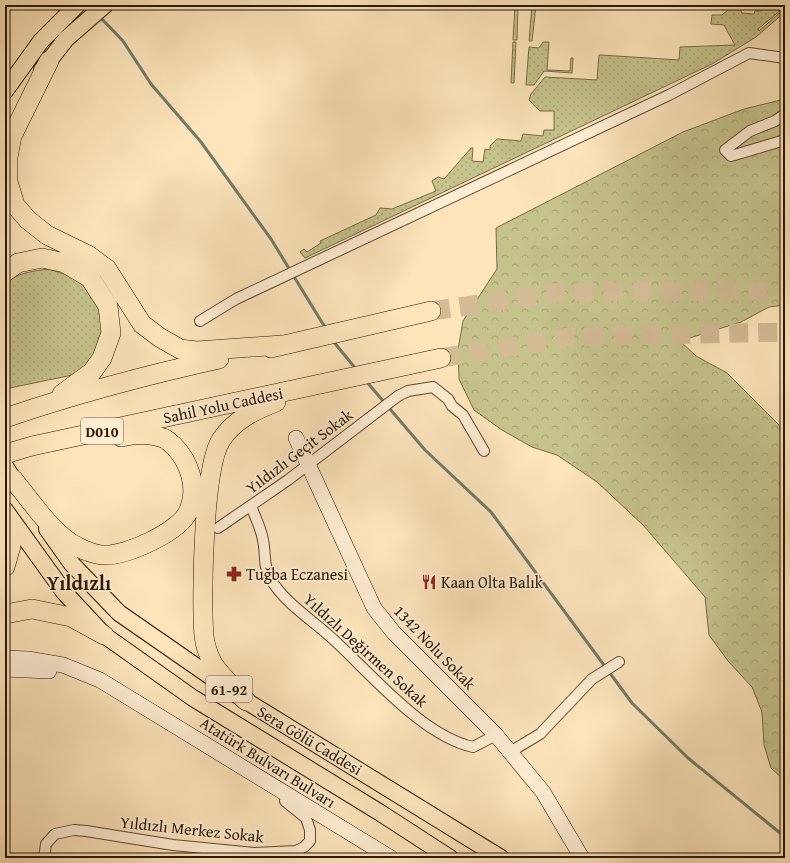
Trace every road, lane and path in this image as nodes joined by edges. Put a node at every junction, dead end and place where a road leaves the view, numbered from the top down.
1 (77, 5) edge
2 (105, 5) edge
3 (785, 58) edge
4 (49, 61) junction
5 (5, 91) edge
6 (785, 114) edge
7 (5, 131) edge
8 (785, 140) edge
9 (5, 272) edge
10 (431, 311) tunnel mouth
11 (200, 321) dead end
12 (282, 345) junction
13 (441, 358) tunnel mouth
14 (325, 383) junction
15 (44, 404) junction
16 (5, 418) edge
17 (296, 438) dead end
18 (32, 446) junction
19 (484, 451) dead end
20 (5, 454) edge
21 (308, 463) junction
22 (9, 473) edge
23 (251, 506) junction
24 (5, 510) edge
25 (218, 528) dead end
26 (5, 533) edge
27 (5, 567) edge
28 (5, 614) edge
29 (104, 635) junction
30 (5, 658) edge
31 (619, 662) dead end
32 (5, 669) edge
33 (126, 695) junction
34 (246, 701) junction
35 (176, 726) junction
36 (496, 735) junction
37 (510, 752) junction
38 (44, 858) edge
39 (392, 858) edge
40 (450, 858) edge
41 (501, 858) edge
42 (582, 858) edge

1 - 5 main road
2 - 4 main road
3 - 11 street
4 - 7 main road
4 - 12 highway
6 - 8 street
9 - 15 highway
10 - 12 highway, D010
12 - 15 highway, D010
13 - 14 highway, Sahil Yolu Caddesi / D010
14 - 18 highway, Sahil Yolu Caddesi / D010
14 - 34 highway
15 - 16 highway, D010
17 - 21 street, 1342 Nolu Sokak
18 - 20 highway, Sahil Yolu Caddesi / D010
18 - 22 highway
19 - 21 street, Yıldızlı Geçit Sokak
21 - 23 street, Yıldızlı Geçit Sokak
21 - 36 street, 1342 Nolu Sokak
22 - 34 main road, Sera Gölü Caddesi / 61-92
23 - 25 street, Yıldızlı Geçit Sokak
23 - 36 street, Yıldızlı Değirmen Sokak
24 - 29 main road, Sera Gölü Caddesi / 61-92
26 - 27 highway
28 - 29 highway
29 - 40 main road, Sera Gölü Caddesi / 61-92
30 - 33 street, Atatürk Bulvarı Bulvarı
31 - 37 street
32 - 33 street, Atatürk Bulvarı Bulvarı
33 - 35 street, Atatürk Bulvarı Bulvarı
34 - 41 main road, Sera Gölü Caddesi / 61-92
35 - 38 street, Yıldızlı Merkez Sokak
35 - 39 street, Atatürk Bulvarı Bulvarı
36 - 37 street, 1342 Nolu Sokak
37 - 42 street, 1342 Nolu Sokak

